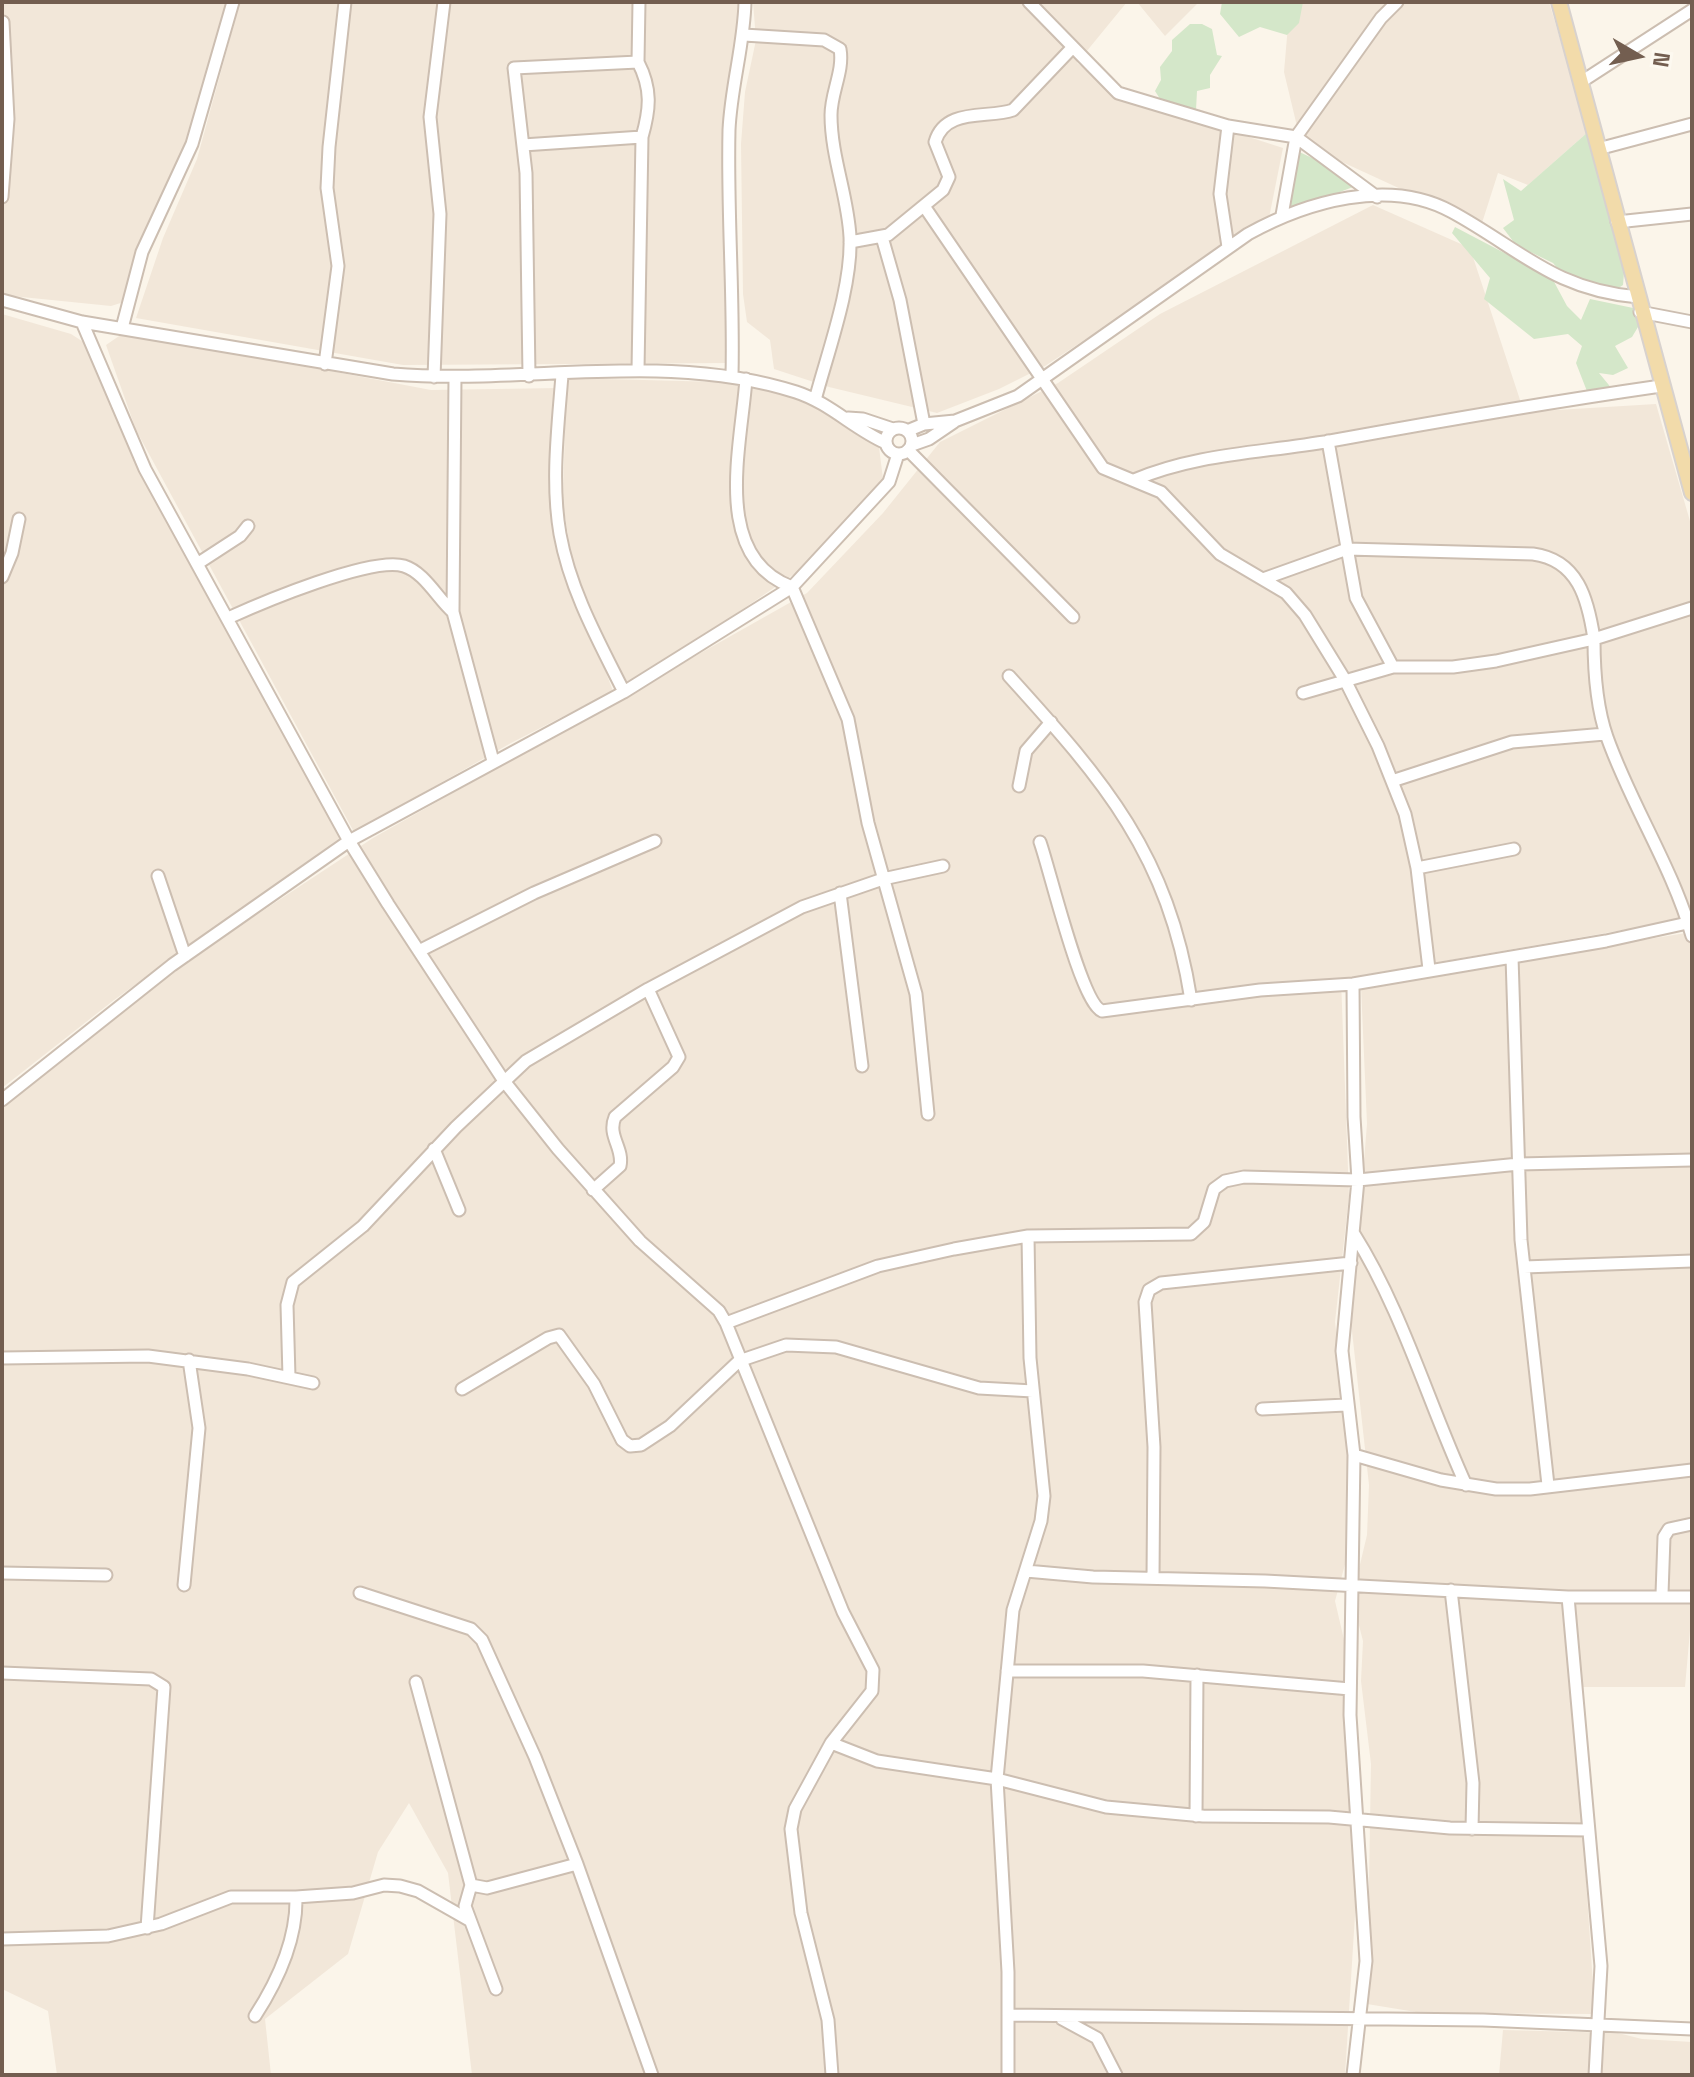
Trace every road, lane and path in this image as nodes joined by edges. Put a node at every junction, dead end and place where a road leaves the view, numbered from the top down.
1 (233, 2) edge
2 (345, 2) edge
3 (444, 2) edge
4 (639, 2) edge
5 (745, 2) edge
6 (1029, 2) edge
7 (1397, 2) edge
8 (1559, 2) edge
9 (1692, 10) edge
10 (3, 22) edge
11 (744, 35) junction
12 (1072, 48) junction
13 (638, 62) junction
14 (1581, 82) junction
15 (1692, 124) edge
16 (1228, 126) junction
17 (642, 137) junction
18 (1296, 137) junction
19 (523, 145) junction
20 (1598, 149) junction
21 (2, 197) edge
22 (1377, 197) junction
23 (924, 206) junction
24 (1692, 214) edge
25 (1282, 215) junction
26 (1617, 222) junction
27 (882, 237) junction
28 (850, 242) junction
29 (1228, 247) junction
30 (2, 300) edge
31 (1639, 305) junction
32 (82, 322) junction
33 (1692, 322) edge
34 (122, 328) junction
35 (325, 364) junction
36 (638, 370) junction
37 (562, 375) junction
38 (529, 376) junction
39 (732, 376) junction
40 (434, 377) junction
41 (455, 377) junction
42 (746, 379) junction
43 (1043, 381) junction
44 (1661, 386) junction
45 (815, 400) junction
46 (848, 418) junction
47 (955, 421) junction
48 (924, 424) junction
49 (893, 429) junction
50 (907, 431) junction
51 (1328, 441) junction
52 (886, 443) junction
53 (906, 450) junction
54 (1134, 480) junction
55 (1692, 493) edge
56 (19, 519) dead end
57 (248, 526) dead end
58 (1347, 549) junction
59 (197, 564) junction
60 (2, 577) edge
61 (1263, 579) junction
62 (792, 587) junction
63 (1692, 608) edge
64 (453, 612) junction
65 (1073, 617) dead end
66 (228, 618) junction
67 (1594, 639) junction
68 (1393, 667) junction
69 (1009, 676) dead end
70 (1345, 680) junction
71 (624, 692) junction
72 (1303, 693) dead end
73 (1051, 722) junction
74 (1605, 734) junction
75 (493, 761) junction
76 (1392, 781) junction
77 (1019, 786) dead end
78 (349, 841) junction
79 (655, 841) dead end
80 (1040, 842) dead end
81 (1514, 849) dead end
82 (943, 866) dead end
83 (1417, 868) junction
84 (158, 876) dead end
85 (883, 879) junction
86 (840, 893) junction
87 (1690, 922) edge
88 (1692, 936) edge
89 (419, 951) junction
90 (185, 956) junction
91 (1512, 957) junction
92 (1429, 969) junction
93 (1353, 984) junction
94 (648, 989) junction
95 (1191, 1000) junction
96 (862, 1066) dead end
97 (504, 1081) junction
98 (2, 1100) edge
99 (928, 1114) dead end
100 (434, 1149) junction
101 (1692, 1160) edge
102 (1519, 1164) junction
103 (1358, 1180) junction
104 (593, 1190) junction
105 (459, 1210) dead end
106 (1353, 1233) junction
107 (1028, 1236) junction
108 (1692, 1261) edge
109 (1351, 1263) junction
110 (1524, 1267) junction
111 (726, 1323) junction
112 (2, 1358) edge
113 (189, 1360) junction
114 (739, 1361) junction
115 (289, 1377) junction
116 (313, 1383) dead end
117 (462, 1389) dead end
118 (1033, 1391) junction
119 (1346, 1405) junction
120 (1262, 1409) dead end
121 (1354, 1455) junction
122 (1692, 1470) edge
123 (1466, 1485) junction
124 (1548, 1485) junction
125 (1692, 1524) edge
126 (1026, 1571) junction
127 (2, 1573) edge
128 (106, 1575) dead end
129 (1153, 1578) junction
130 (184, 1585) dead end
131 (1354, 1587) junction
132 (1451, 1590) junction
133 (360, 1593) dead end
134 (1662, 1594) junction
135 (1568, 1597) junction
136 (1692, 1597) edge
137 (1007, 1671) junction
138 (2, 1673) edge
139 (1197, 1675) junction
140 (416, 1682) dead end
141 (1350, 1689) junction
142 (831, 1743) junction
143 (997, 1779) junction
144 (1196, 1816) junction
145 (1355, 1819) junction
146 (1472, 1829) junction
147 (1588, 1830) junction
148 (577, 1864) junction
149 (471, 1885) junction
150 (296, 1897) junction
151 (469, 1920) junction
152 (147, 1928) junction
153 (2, 1939) edge
154 (496, 1989) dead end
155 (1008, 2015) junction
156 (255, 2016) dead end
157 (1055, 2016) junction
158 (1358, 2020) junction
159 (1599, 2025) junction
160 (1692, 2029) edge
161 (652, 2075) edge
162 (832, 2075) edge
163 (1008, 2075) edge
164 (1116, 2075) edge
165 (1353, 2075) edge
166 (1595, 2075) edge

1 - 34 street
2 - 35 street
3 - 40 street
4 - 13 street
5 - 11 street
6 - 12 street
7 - 18 street
8 - 14 main road
9 - 14 street
10 - 21 street
11 - 28 street
11 - 39 street
12 - 16 street
12 - 23 street
13 - 17 street
13 - 19 street
14 - 20 main road
15 - 20 street
16 - 18 street
16 - 29 street
17 - 19 street
17 - 36 street
18 - 22 street
18 - 25 street
19 - 38 street
20 - 26 main road
22 - 25 street
22 - 31 street
23 - 27 street
23 - 43 street
24 - 26 street
25 - 29 street
26 - 31 main road
27 - 28 street
27 - 48 street
28 - 45 street
29 - 43 street
30 - 32 street
31 - 33 street
31 - 44 main road
32 - 34 street
32 - 59 street
34 - 35 street
35 - 40 street
36 - 37 street
36 - 39 street
37 - 38 street
37 - 71 street
38 - 41 street
39 - 42 street
40 - 41 street
41 - 64 street
42 - 45 street
42 - 62 street
43 - 47 street
43 - 54 street
44 - 51 street
44 - 55 main road
45 - 46 street
46 - 49 street
46 - 52 street
47 - 48 street
47 - 53 street
48 - 50 street
49 - 50 street
49 - 52 street
50 - 53 street
51 - 54 street
51 - 58 street
52 - 53 street
53 - 62 street
53 - 65 street
54 - 61 street
56 - 60 street
57 - 59 street
58 - 61 street
58 - 67 street
58 - 68 street
59 - 66 street
61 - 70 street
62 - 71 street
62 - 85 street
63 - 67 street
64 - 66 street
64 - 75 street
66 - 78 street
67 - 68 street
67 - 74 street
68 - 70 street
69 - 73 street
70 - 72 street
70 - 76 street
71 - 75 street
73 - 77 street
73 - 95 street
74 - 76 street
74 - 87 street
75 - 78 street
76 - 83 street
78 - 89 street
78 - 90 street
79 - 89 street
80 - 95 street
81 - 83 street
82 - 85 street
83 - 92 street
84 - 90 street
85 - 86 street
85 - 99 street
86 - 94 street
86 - 96 street
87 - 88 street
87 - 91 street
89 - 97 street
90 - 98 street
91 - 92 street
91 - 102 street
92 - 93 street
93 - 95 street
93 - 103 street
94 - 97 street
94 - 104 street
97 - 100 street
97 - 104 street
100 - 105 street
100 - 115 street
101 - 102 street
102 - 103 street
102 - 110 street
103 - 106 street
103 - 107 street
104 - 111 street
106 - 109 street
106 - 123 street
107 - 111 street
107 - 118 street
108 - 110 street
109 - 119 street
109 - 129 street
110 - 124 street
111 - 114 street
112 - 113 street
113 - 115 street
113 - 130 street
114 - 117 street
114 - 118 street
114 - 142 street
115 - 116 street
118 - 126 street
119 - 120 street
119 - 121 street
121 - 123 street
121 - 131 street
122 - 124 street
123 - 124 street
125 - 134 street
126 - 129 street
126 - 137 street
127 - 128 street
129 - 131 street
131 - 132 street
131 - 141 street
132 - 135 street
132 - 146 street
133 - 148 street
134 - 135 street
134 - 136 street
135 - 147 street
137 - 139 street
137 - 143 street
138 - 152 street
139 - 141 street
139 - 144 street
140 - 149 street
141 - 145 street
142 - 143 street
142 - 162 street
143 - 144 street
143 - 155 street
144 - 145 street
145 - 146 street
145 - 158 street
146 - 147 street
147 - 159 street
148 - 149 street
148 - 161 street
149 - 151 street
150 - 151 street
150 - 152 street
150 - 156 street
151 - 154 street
152 - 153 street
155 - 157 street
155 - 163 street
157 - 158 street
157 - 164 street
158 - 159 street
158 - 165 street
159 - 160 street
159 - 166 street

